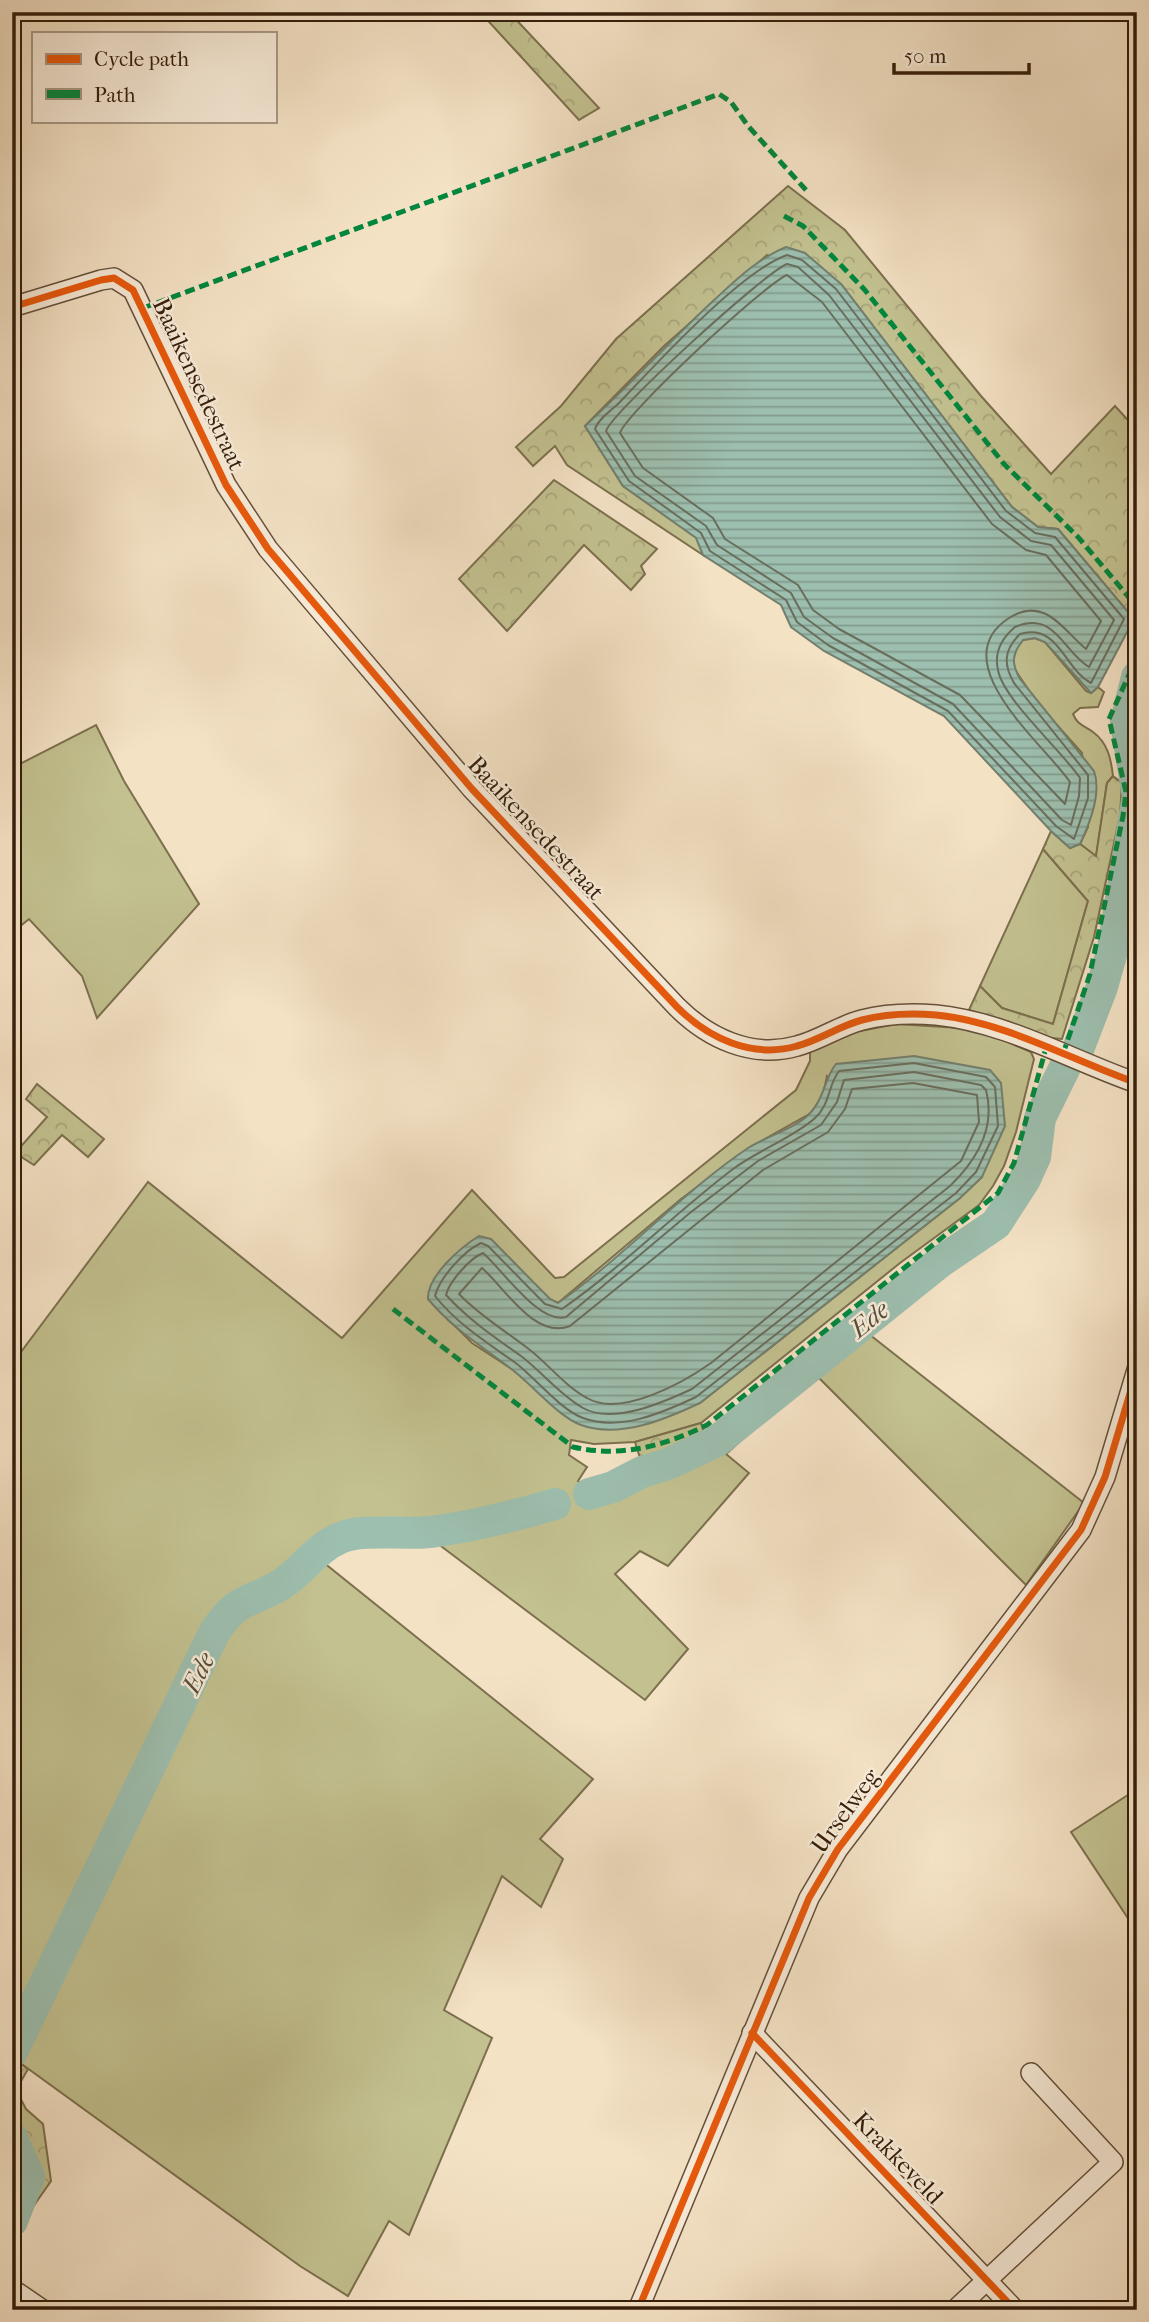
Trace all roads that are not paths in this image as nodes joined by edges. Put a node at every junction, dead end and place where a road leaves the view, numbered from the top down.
1 (12, 307) edge
2 (1137, 1083) edge
3 (1137, 1370) edge
4 (752, 2033) junction
5 (1031, 2073) dead end
6 (987, 2279) junction
7 (12, 2289) edge
8 (43, 2310) edge
9 (638, 2310) edge
10 (955, 2310) edge
11 (1015, 2310) edge

1 - 2 street, Baaikensedestraat
3 - 4 street, Urselweg
4 - 6 street, Krakkeveld
4 - 9 street, Urselweg
5 - 6 street
6 - 10 street
6 - 11 street, Krakkeveld
7 - 8 street

